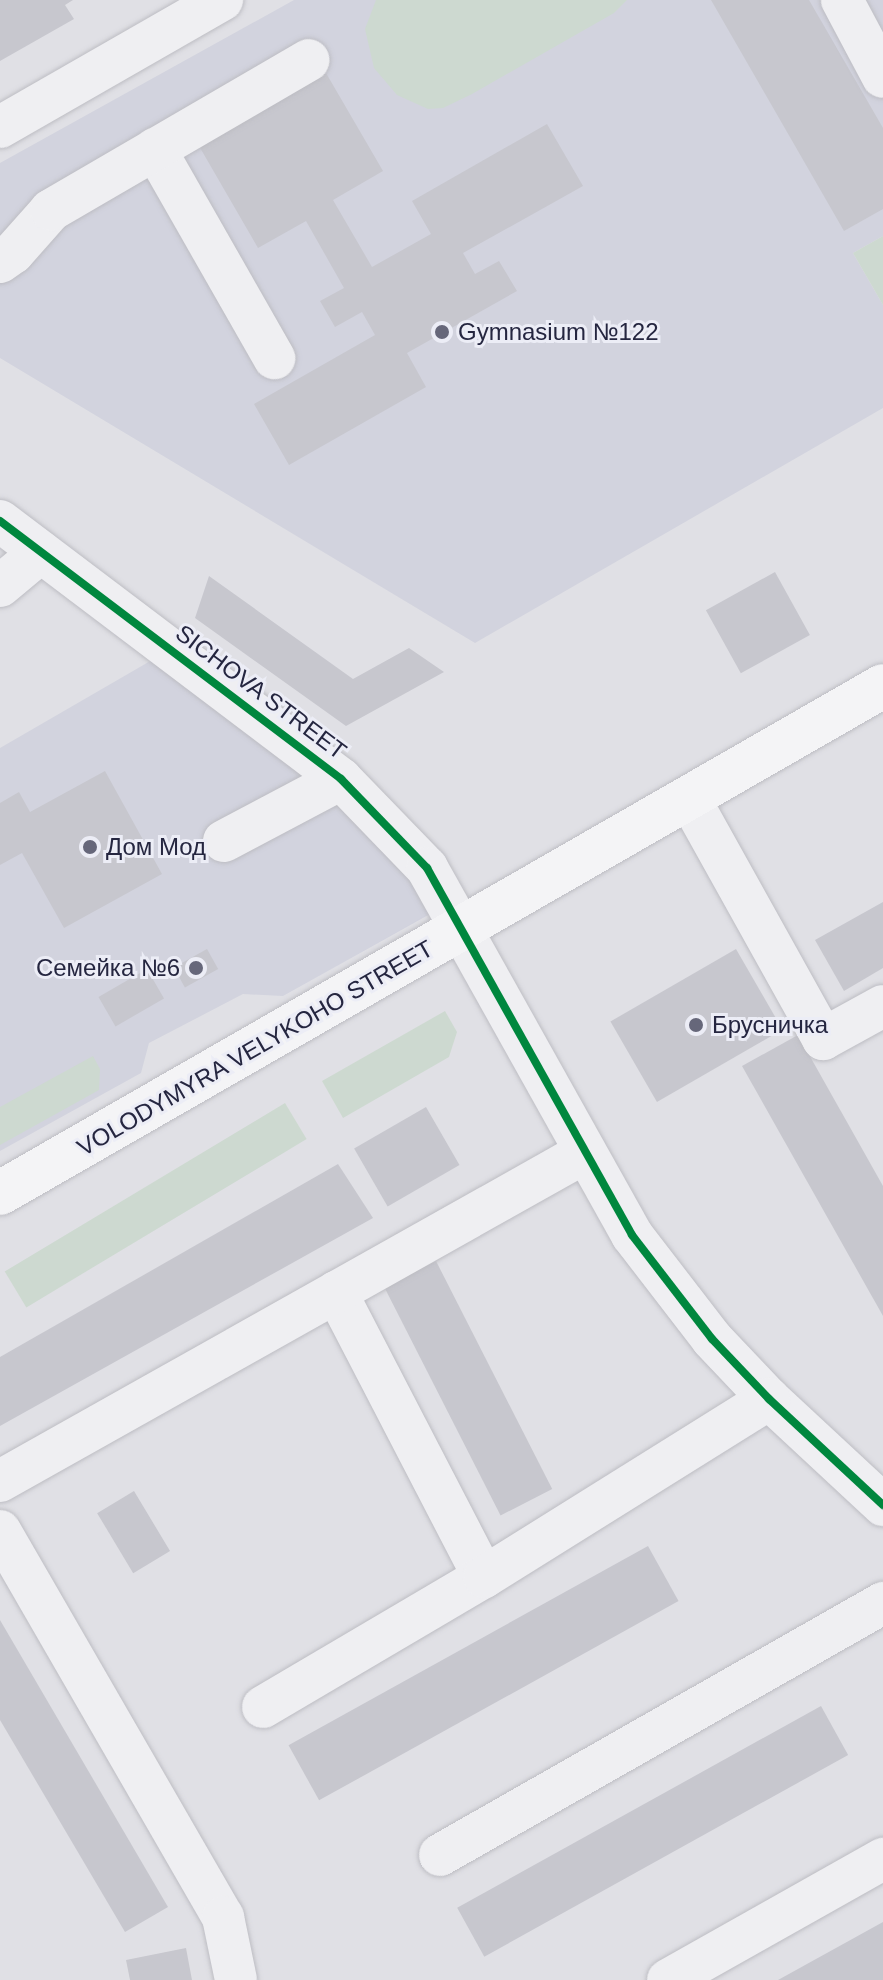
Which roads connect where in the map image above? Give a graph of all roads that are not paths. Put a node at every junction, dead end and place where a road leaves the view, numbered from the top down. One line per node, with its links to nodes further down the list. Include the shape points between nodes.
1 (222, 0): 5 (street)
2 (842, 0): 4 (street)
3 (309, 60): 6 (street)
4 (883, 77)
5 (0, 127)
6 (155, 149): 7 (street, via 51,210); 8 (street)
7 (0, 262)
8 (274, 358)
9 (0, 521): 10 (street, SICHOVA STREET)
10 (41, 552): 11 (street); 13 (street, SICHOVA STREET)
11 (0, 586)
12 (883, 686): 14 (main road, VOLODYMYRA VELYKOHO STREET)
13 (341, 779): 15 (street); 16 (street, SICHOVA STREET, via 427,868)
14 (689, 798): 16 (main road, VOLODYMYRA VELYKOHO STREET); 17 (street, via 823,1039)
15 (224, 841)
16 (462, 929): 18 (street, SICHOVA STREET); 19 (main road, VOLODYMYRA VELYKOHO STREET)
17 (883, 1006)
18 (584, 1153): 20 (street); 21 (street, SICHOVA STREET, via 632,1235 712,1339)
19 (0, 1193)
20 (336, 1292): 22 (street); 25 (street)
21 (769, 1399): 23 (street, SICHOVA STREET); 25 (street)
22 (0, 1481)
23 (883, 1505)
24 (0, 1531): 30 (street, via 223,1917)
25 (484, 1577): 27 (street)
26 (883, 1603): 28 (street)
27 (263, 1707)
28 (440, 1855)
29 (883, 1859): 31 (street)
30 (236, 1980)
31 (668, 1980)

